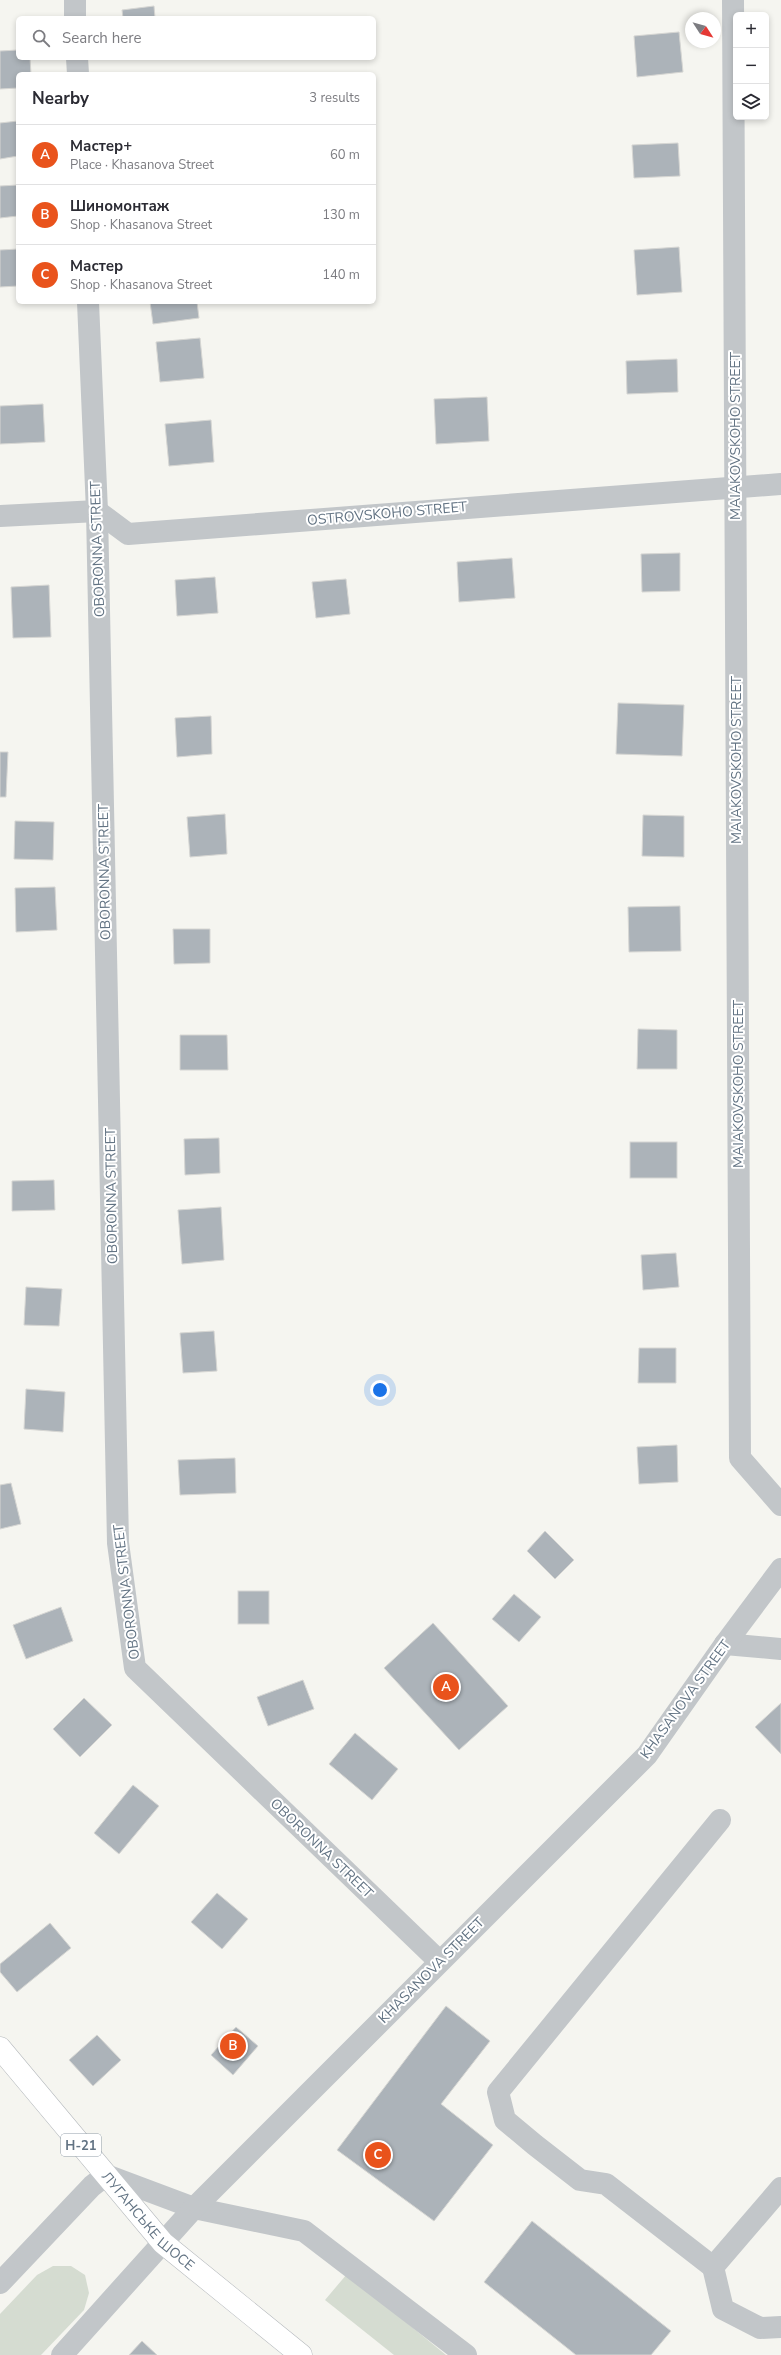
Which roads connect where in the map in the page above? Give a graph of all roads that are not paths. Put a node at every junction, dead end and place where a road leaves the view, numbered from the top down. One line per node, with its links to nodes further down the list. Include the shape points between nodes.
1 (74, 0): 3 (street)
2 (734, 0): 8 (street, MAIAKOVSKOHO STREET)
3 (75, 16)
4 (77, 60): 5 (street)
5 (78, 72)
6 (88, 304): 9 (street, OBORONNA STREET)
7 (781, 484): 8 (street, OSTROVSKOHO STREET)
8 (735, 486): 9 (street, OSTROVSKOHO STREET, via 128,534); 11 (street, MAIAKOVSKOHO STREET, via 740,1458)
9 (97, 511): 10 (street); 16 (street, OBORONNA STREET, via 118,1543 135,1668)
10 (0, 516)
11 (781, 1505)
12 (781, 1569): 13 (street, KHASANOVA STREET)
13 (724, 1644): 14 (street); 16 (street, KHASANOVA STREET, via 648,1755)
14 (781, 1649)
15 (720, 1820): 22 (street, via 498,2092 506,2120 535,2145 580,2180 606,2184)
16 (439, 1961): 20 (street, KHASANOVA STREET)
17 (0, 2048): 18 (main road, ЛУГАНСЬКЕ ШОСЕ / Н-21)
18 (106, 2174): 20 (street); 21 (main road, ЛУГАНСЬКЕ ШОСЕ / Н-21); 23 (street)
19 (781, 2188): 22 (street)
20 (194, 2208): 21 (street, KHASANOVA STREET); 27 (street, via 304,2231)
21 (163, 2243): 25 (street, KHASANOVA STREET); 26 (main road, ЛУГАНСЬКЕ ШОСЕ / Н-21)
22 (714, 2267): 24 (street, via 723,2309 760,2328)
23 (0, 2283)
24 (781, 2327)
25 (62, 2355)
26 (301, 2355)
27 (466, 2355)

